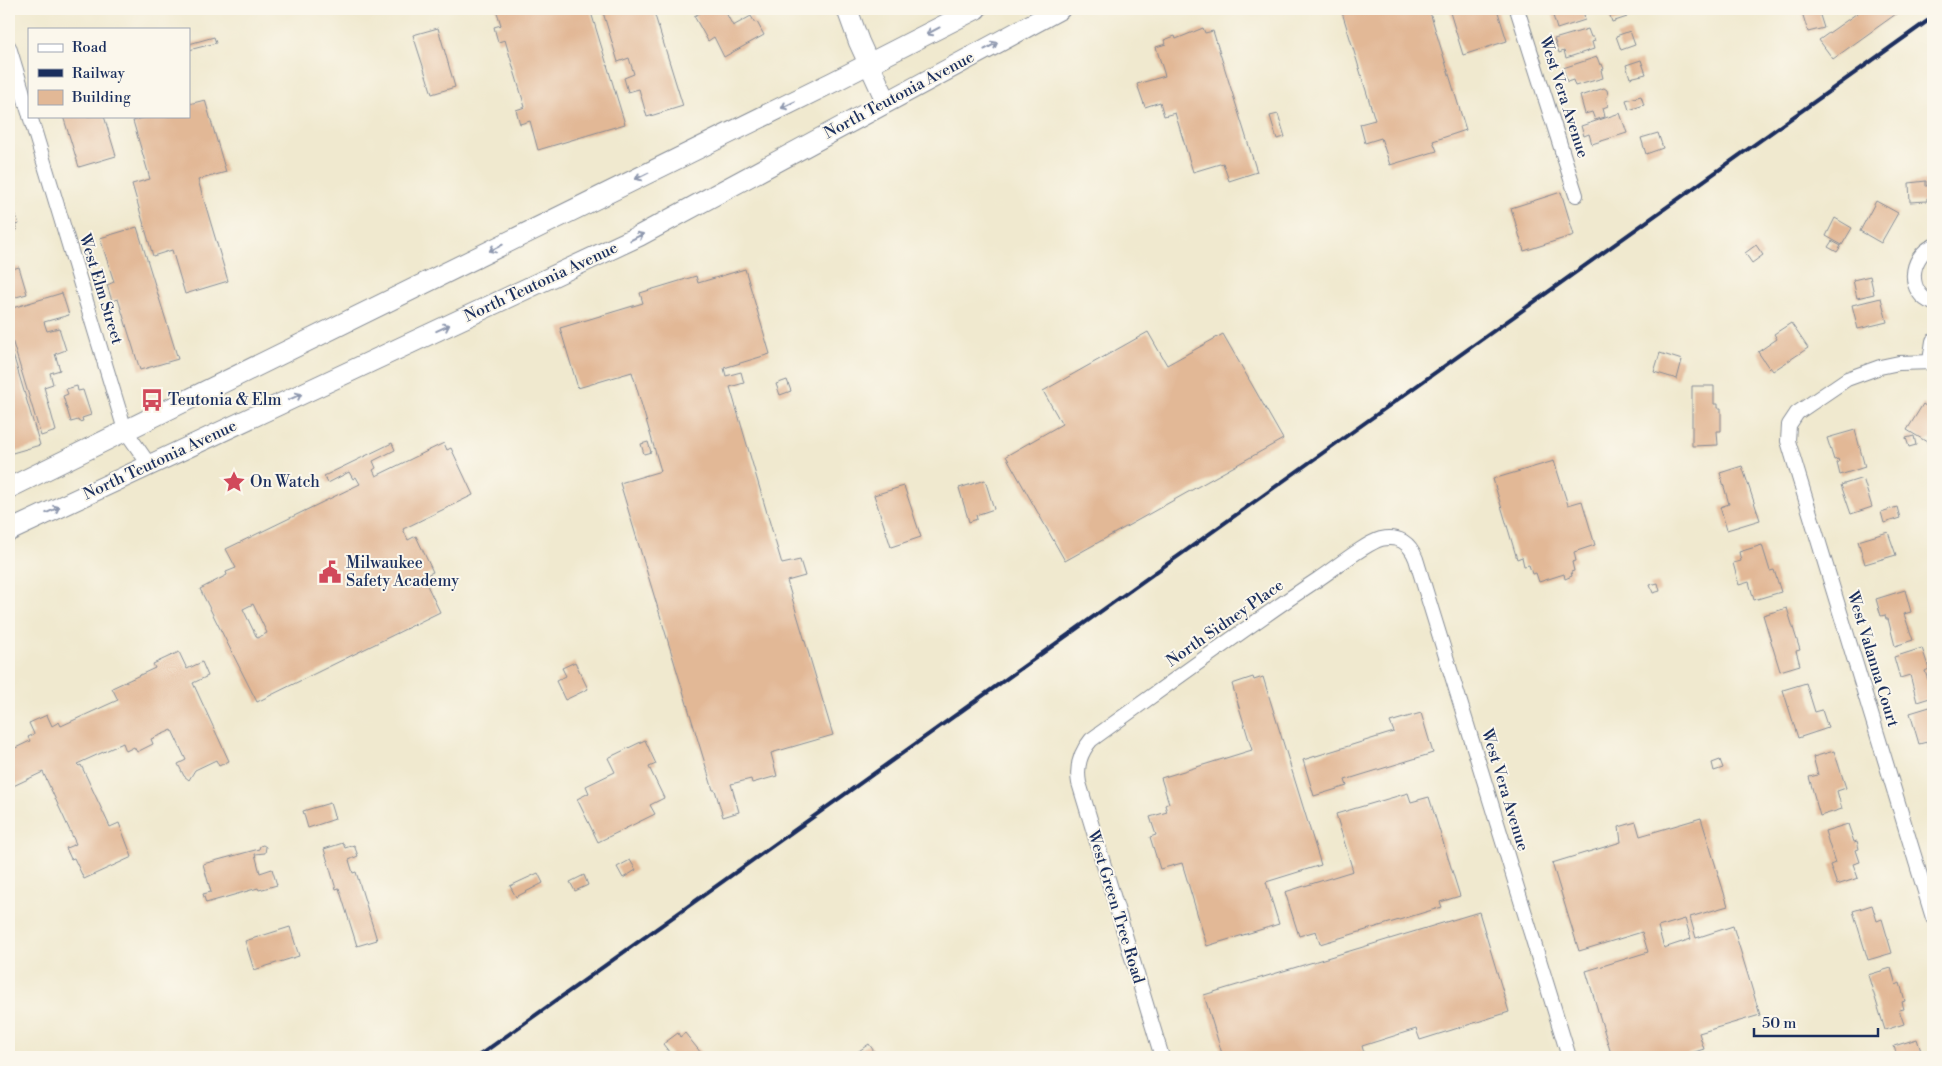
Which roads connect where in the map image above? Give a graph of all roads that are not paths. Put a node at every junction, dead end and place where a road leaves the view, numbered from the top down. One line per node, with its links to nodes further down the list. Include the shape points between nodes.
1 (847, 9): 6 (main road)
2 (976, 9): 6 (main road, one-way to 6)
3 (1060, 9): 7 (main road, North Teutonia Avenue, one-way to 3)
4 (1517, 9): 10 (street, West Vera Avenue)
5 (9, 47): 8 (street, West Elm Street)
6 (868, 64): 7 (main road); 15 (main road, one-way to 15)
7 (886, 101): 16 (main road, North Teutonia Avenue, one-way to 7, via 639,236)
8 (28, 111)
9 (30, 118): 15 (street, West Elm Street)
10 (1576, 195)
11 (1933, 246): 12 (street, via 1919,257 1913,276 1920,295)
12 (1933, 303)
13 (1933, 341): 14 (street)
14 (1932, 362): 21 (street, West Valanna Court, via 1899,363 1847,379 1797,413 1789,425 1788,441)
15 (125, 430): 16 (street, West Elm Street); 17 (main road)
16 (150, 466): 18 (main road, North Teutonia Avenue, one-way to 16)
17 (9, 488)
18 (9, 531)
19 (1400, 539): 20 (street, North Sidney Place, via 1382,539 1367,545 1091,740); 23 (street, West Vera Avenue, via 1409,546 1416,559)
20 (1081, 755): 22 (street, West Green Tree Road, via 1080,783)
21 (1933, 918)
22 (1162, 1057)
23 (1569, 1057)

